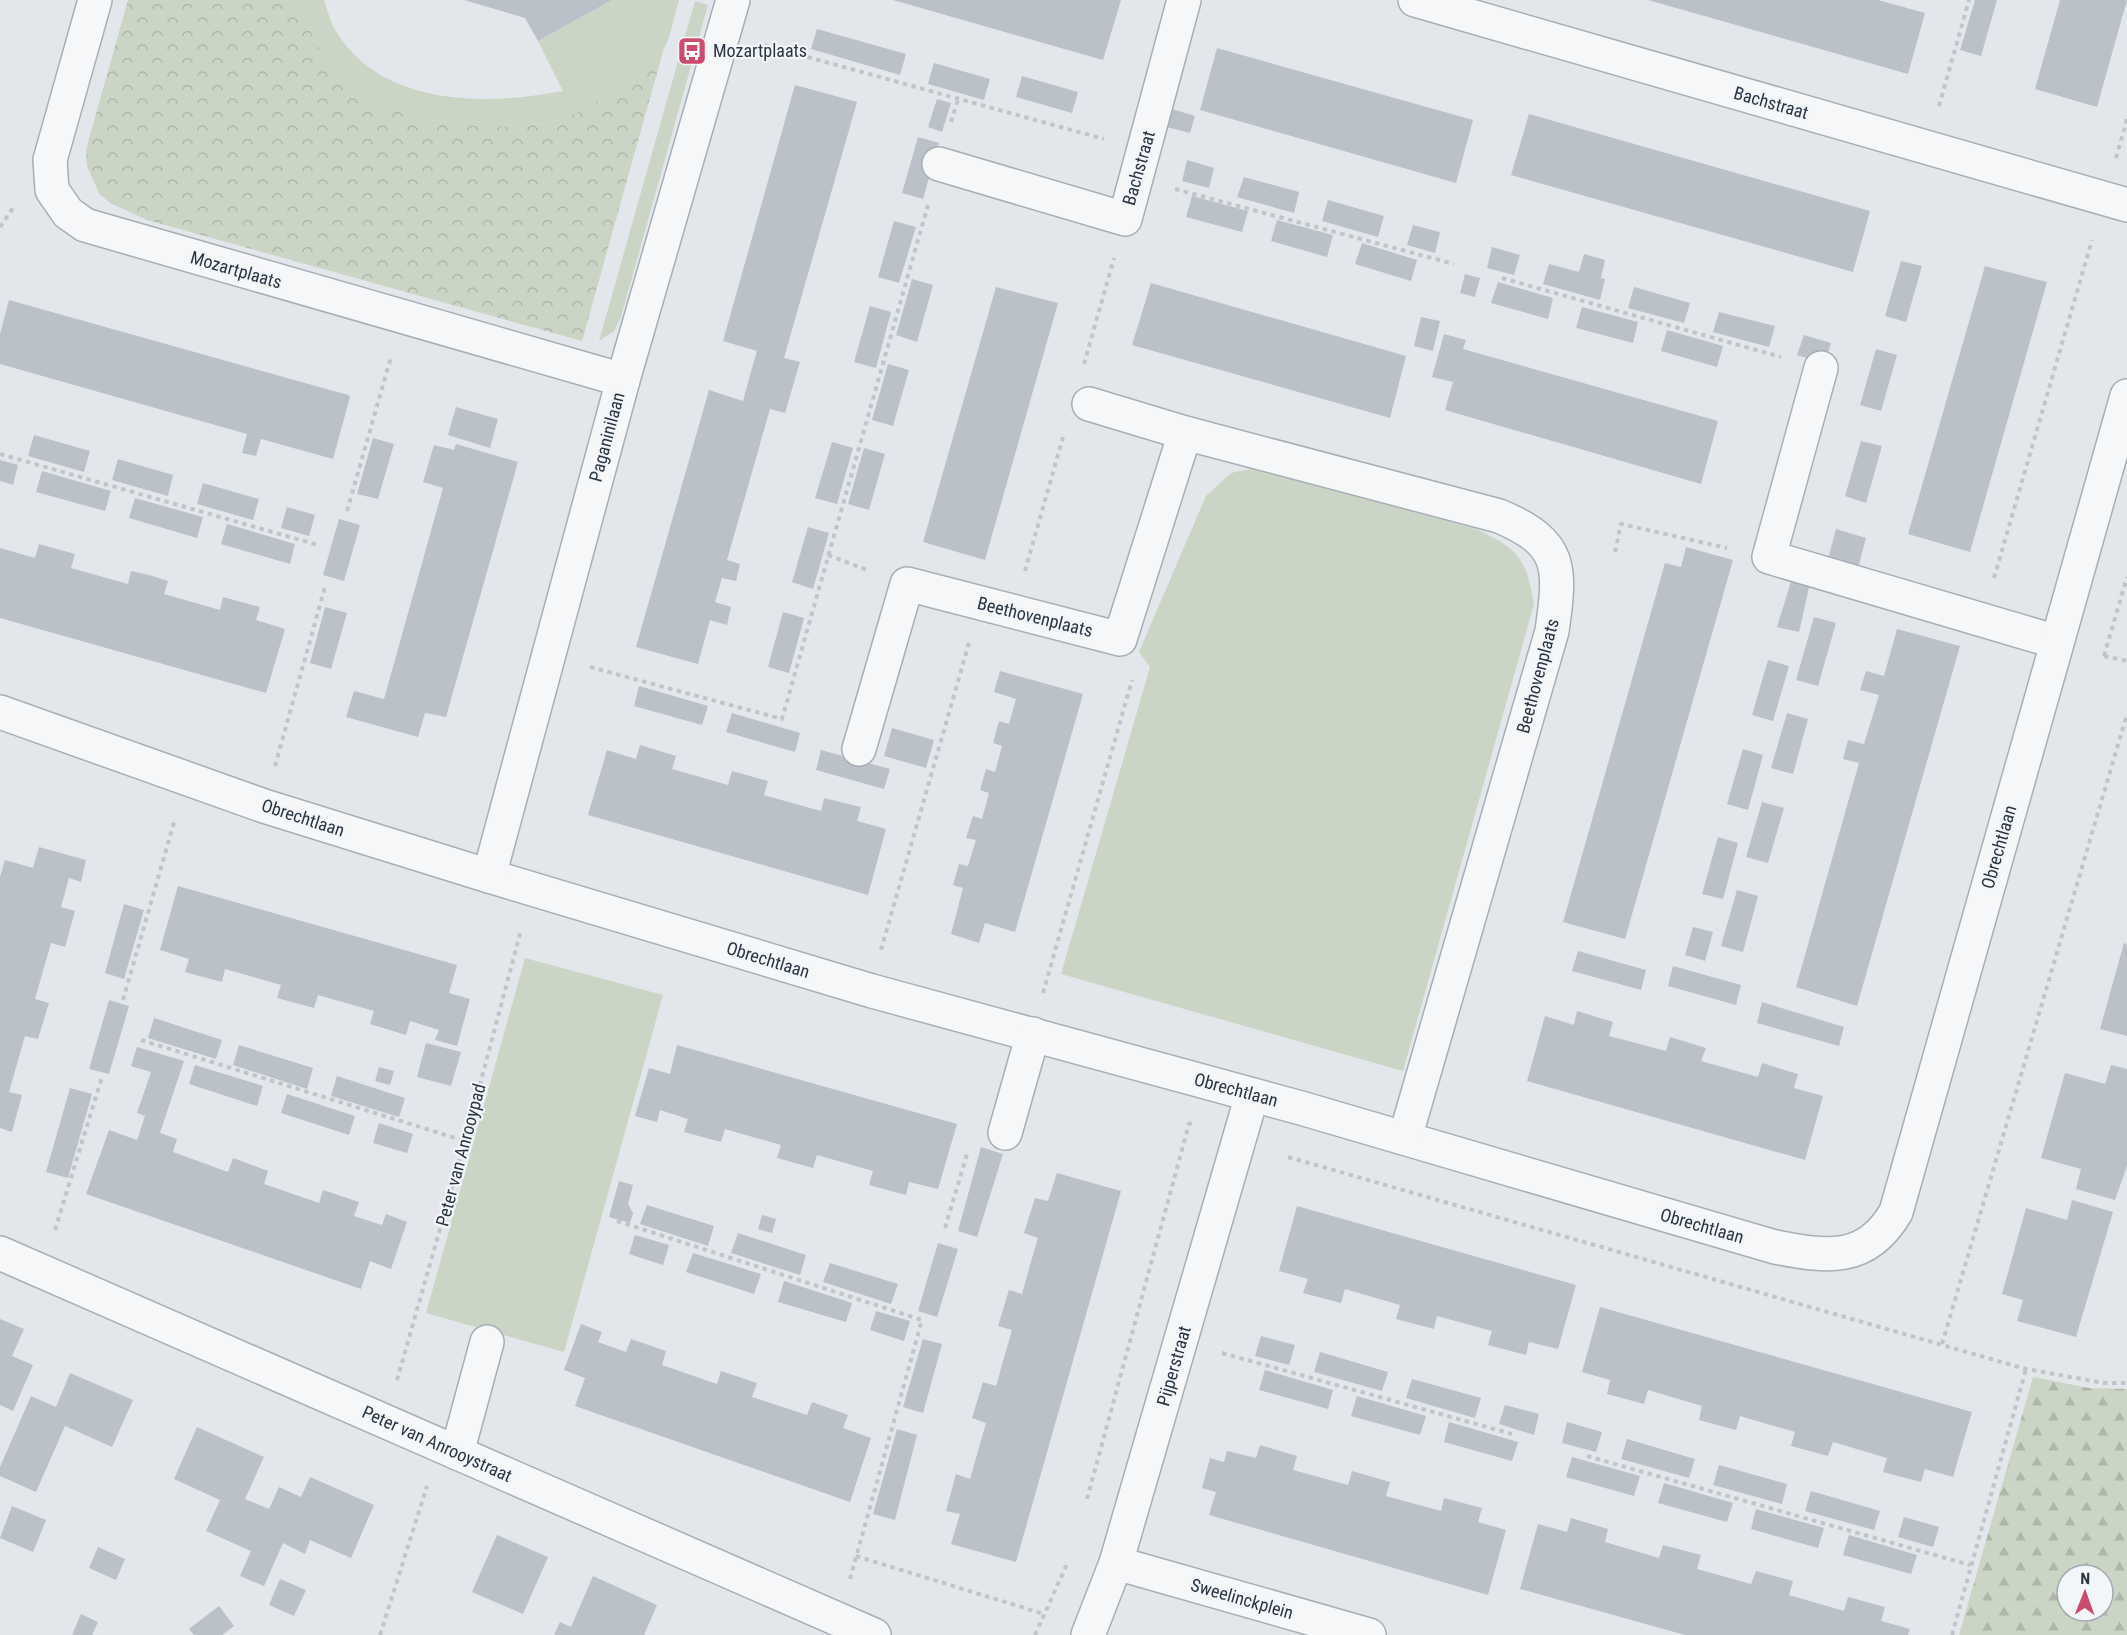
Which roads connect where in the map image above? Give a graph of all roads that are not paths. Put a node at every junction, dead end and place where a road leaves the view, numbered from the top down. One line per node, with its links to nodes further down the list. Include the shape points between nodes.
1 (95, 0): 8 (street, Mozartplaats, via 50,160 52,190 68,213 85,225 114,235)
2 (733, 0): 8 (street, Paganinilaan)
3 (1184, 0): 5 (street, Bachstraat, via 1125,219)
4 (1415, 0): 6 (street, Bachstraat)
5 (939, 164)
6 (2116, 201)
7 (1821, 368): 12 (street, via 1769,557)
8 (623, 380): 15 (street, Paganinilaan)
9 (2127, 396): 12 (street, Obrechtlaan)
10 (1089, 404): 11 (street, Beethovenplaats)
11 (1185, 433): 14 (street, Beethovenplaats, via 1120,639 907,584); 19 (street, Beethovenplaats, via 1499,516 1536,535 1547,545 1556,566 1552,631)
12 (2057, 642): 19 (street, Obrechtlaan, via 1896,1212 1881,1234 1868,1244 1825,1256 1776,1247)
13 (0, 712): 15 (street, Obrechtlaan, via 264,806)
14 (859, 749)
15 (489, 876): 16 (street, Obrechtlaan, via 872,991)
16 (1033, 1034): 17 (street, Obrechtlaan); 18 (street)
17 (1252, 1095): 19 (street, Obrechtlaan); 23 (street, Pijperstraat)
18 (1005, 1133)
19 (1406, 1138)
20 (0, 1253): 22 (street, Peter van Anrooystraat)
21 (487, 1342): 22 (street)
22 (448, 1449): 24 (street, Peter van Anrooystraat)
23 (1116, 1563): 25 (street, Pijperstraat); 26 (street, Sweelinckplein)
24 (874, 1635)
25 (1088, 1635)
26 (1369, 1635)

